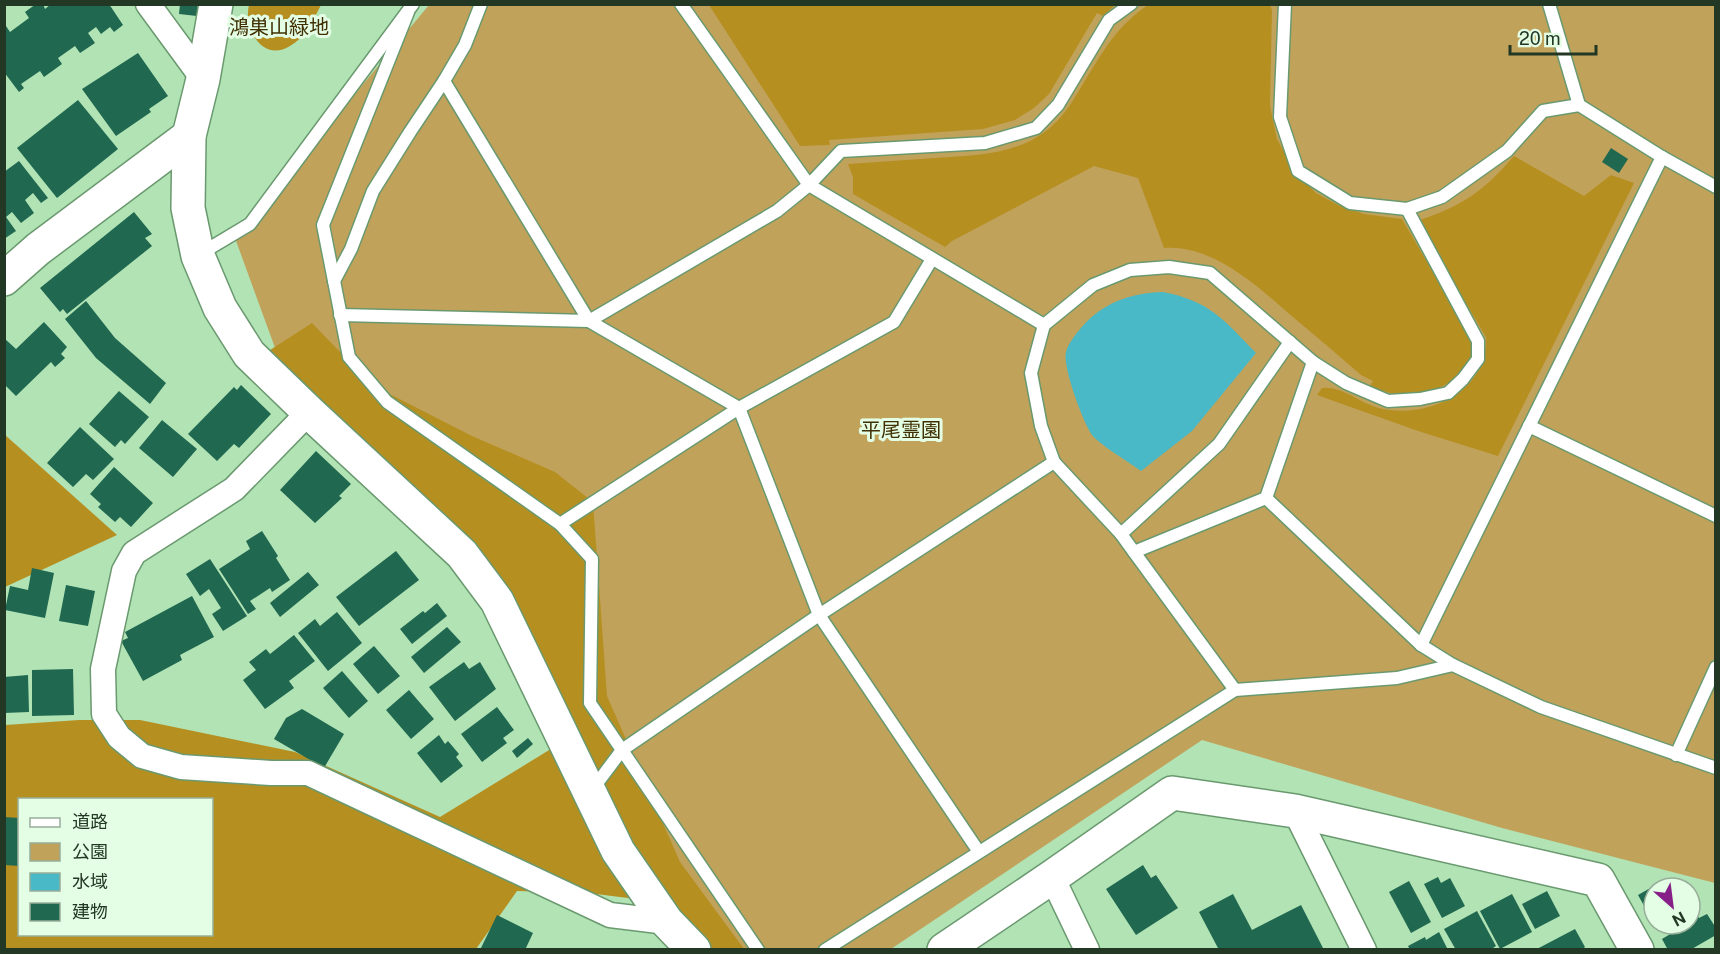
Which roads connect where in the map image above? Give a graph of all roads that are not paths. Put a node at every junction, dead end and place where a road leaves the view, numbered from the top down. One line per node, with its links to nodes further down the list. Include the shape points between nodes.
1 (148, 4): 9 (street)
2 (216, 4): 9 (street)
3 (481, 4): 10 (lane, via 465,45)
4 (681, 4): 14 (lane)
5 (1131, 4): 14 (lane, via 1109,20 1058,105 1036,128 985,143 841,151)
6 (1285, 4): 16 (lane, via 1280,117 1298,171 1350,203)
7 (1549, 4): 11 (lane)
8 (410, 8): 17 (lane, via 250,224); 20 (lane, via 323,225)
9 (203, 79): 12 (street)
10 (444, 81): 20 (lane, via 374,191); 22 (lane)
11 (1579, 105): 13 (lane); 16 (lane, via 1544,111 1507,151 1442,197)
12 (189, 136): 17 (street, via 188,208); 19 (street)
13 (1662, 157): 15 (lane); 28 (lane)
14 (809, 185): 18 (lane); 22 (lane, via 777,212)
15 (1716, 187)
16 (1407, 208): 25 (lane, via 1478,341 1478,359 1448,393 1388,401 1346,383)
17 (198, 256): 27 (street, via 220,308 249,354)
18 (932, 259): 23 (lane); 26 (lane, via 894,322)
19 (4, 279)
20 (334, 280): 21 (lane)
21 (340, 315): 22 (lane); 32 (lane, via 349,357 387,402)
22 (589, 321): 26 (lane)
23 (1044, 325): 24 (lane, via 1093,285 1130,270 1169,267 1210,273); 29 (lane, via 1031,373 1041,426)
24 (1290, 342): 25 (lane); 33 (lane, via 1219,444)
25 (1312, 362): 30 (lane)
26 (739, 408): 32 (lane); 35 (lane)
27 (309, 412): 43 (street, via 462,554 490,592); 47 (street, via 234,489 134,553 124,571 103,669 104,714 119,737 142,756 181,767 308,773 610,915)
28 (1529, 426): 31 (lane); 36 (lane)
29 (1054, 462): 33 (lane); 35 (lane)
30 (1266, 498): 34 (lane); 36 (lane)
31 (1716, 516)
32 (560, 524): 40 (lane, via 592,559 591,703)
33 (1120, 534): 34 (lane)
34 (1134, 552): 39 (lane)
35 (819, 615): 40 (lane); 45 (lane)
36 (1421, 645): 37 (lane)
37 (1453, 665): 39 (lane, via 1397,678); 41 (lane, via 1541,707)
38 (1716, 667): 41 (lane)
39 (1235, 690): 45 (lane)
40 (622, 750): 43 (lane); 49 (lane)
41 (1676, 755): 42 (lane)
42 (1716, 768)
43 (589, 793): 47 (street, via 618,850)
44 (1295, 811): 46 (street, via 1172,793); 53 (street); 54 (street, via 1598,880)
45 (979, 852): 50 (lane)
46 (1052, 878): 51 (street); 52 (street)
47 (667, 922): 48 (street)
48 (694, 950)
49 (758, 950)
50 (825, 950)
51 (944, 950)
52 (1087, 950)
53 (1364, 950)
54 (1637, 950)

